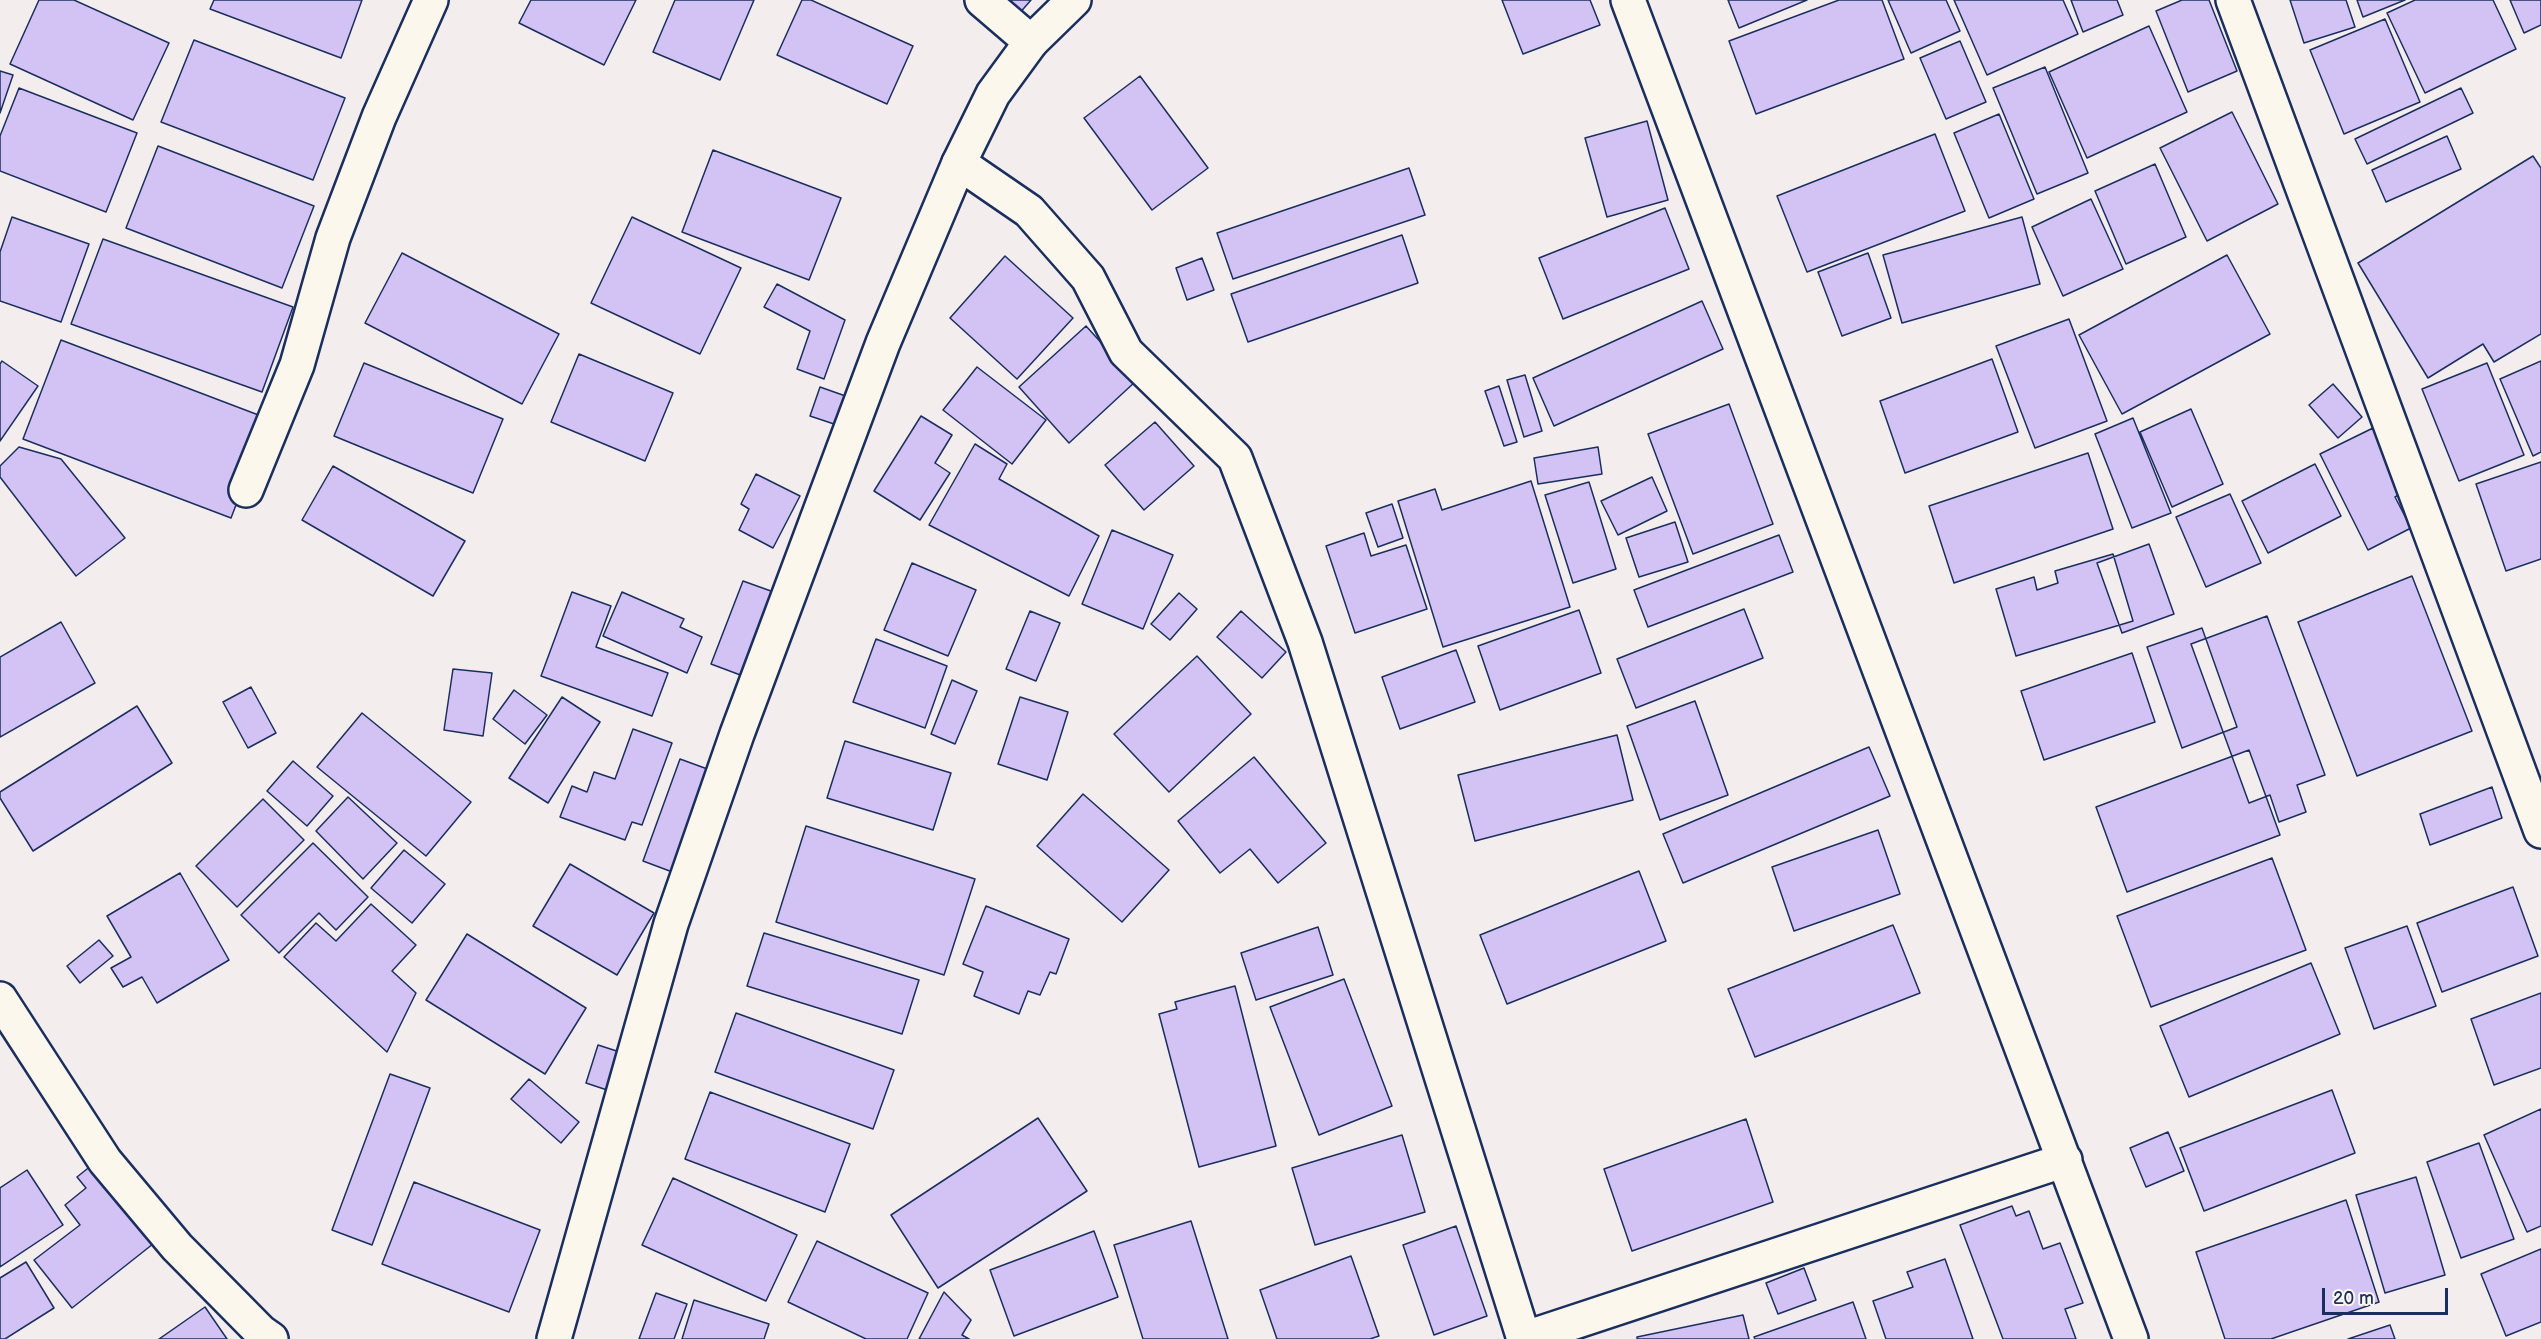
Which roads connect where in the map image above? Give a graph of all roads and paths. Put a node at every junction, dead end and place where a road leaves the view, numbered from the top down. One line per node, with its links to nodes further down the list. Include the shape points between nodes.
1 (431, 0): 8 (street, via 379,117 333,238 297,364)
2 (982, 0): 6 (street)
3 (1074, 0): 6 (street)
4 (1628, 0): 11 (street)
5 (2233, 0): 9 (street)
6 (1031, 42): 7 (street, via 993,94)
7 (959, 162): 13 (street, via 878,354 671,924); 14 (street, via 1029,211 1088,278 1126,352 1235,458 1305,642)
8 (246, 490)
9 (2541, 831)
10 (0, 999): 12 (street, via 105,1161 177,1248)
11 (2065, 1160): 14 (street); 15 (street)
12 (271, 1339)
13 (554, 1339)
14 (1524, 1339)
15 (2131, 1339)

